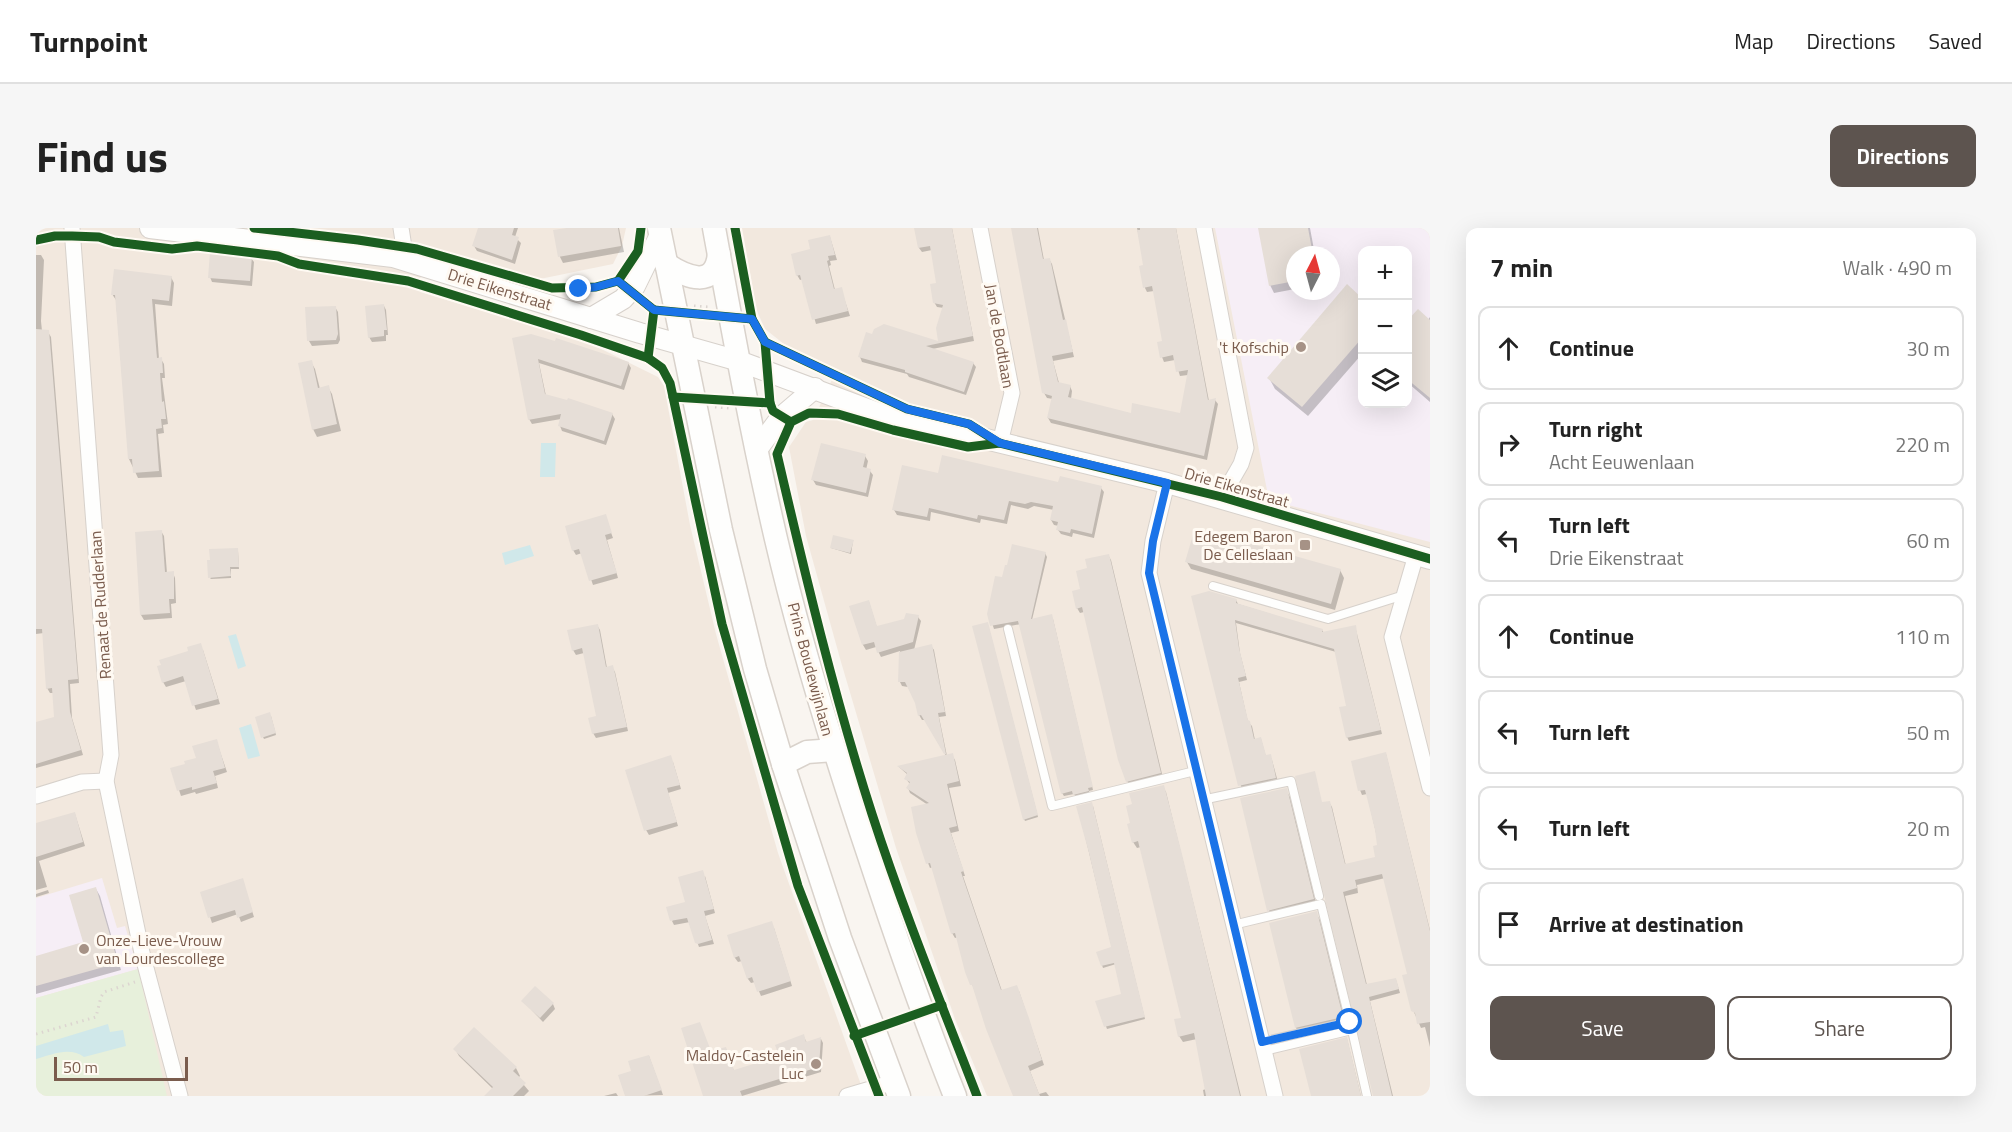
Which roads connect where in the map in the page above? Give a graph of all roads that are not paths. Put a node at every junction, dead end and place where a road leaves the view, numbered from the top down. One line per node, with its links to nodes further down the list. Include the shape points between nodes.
1 (72, 228): 26 (street, Renaat de Rudderlaan, via 111,755)
2 (150, 228): 9 (street, Drie Eikenstraat, via 371,252)
3 (401, 228): 9 (street)
4 (714, 228): 8 (main road, Prins Boudewijnlaan)
5 (980, 228): 15 (street, Jan de Bodtlaan, via 1012,393)
6 (1204, 228): 18 (street, via 1246,448)
7 (659, 232): 10 (main road); 11 (street, via 635,286 623,299)
8 (719, 254): 10 (main road, via 718,264 702,278 691,278); 13 (main road, Prins Boudewijnlaan)
9 (406, 260): 11 (street, Drie Eikenstraat)
10 (666, 264): 12 (main road)
11 (591, 318): 12 (street, Drie Eikenstraat)
12 (684, 345): 13 (street, Drie Eikenstraat); 24 (main road, via 721,530)
13 (739, 361): 14 (street, Drie Eikenstraat); 16 (main road, Prins Boudewijnlaan)
14 (815, 388): 15 (street, Drie Eikenstraat, via 878,413); 16 (street, via 781,417)
15 (1000, 443): 17 (street, Drie Eikenstraat)
16 (756, 451): 23 (main road, Prins Boudewijnlaan, via 784,572)
17 (1167, 483): 18 (street, Drie Eikenstraat); 25 (street, via 1149,573)
18 (1222, 497): 19 (street, Drie Eikenstraat)
19 (1423, 557): 21 (street)
20 (1213, 586): 21 (lane, via 1328,619)
21 (1405, 595): 27 (street, via 1392,637)
22 (1008, 629): 25 (lane, via 1052,806)
23 (834, 750): 24 (main road, via 807,752); 36 (main road, Prins Boudewijnlaan, via 928,1029)
24 (783, 764): 33 (main road, via 840,938)
25 (1195, 771): 29 (street)
26 (106, 781): 28 (street, via 82,782); 34 (street, Renaat de Rudderlaan, via 148,978)
27 (1430, 788)
28 (36, 796)
29 (1202, 800): 30 (lane, via 1291,781); 31 (street)
30 (1319, 896)
31 (1233, 925): 32 (street); 32 (lane, via 1321,904 1350,1022)
32 (1263, 1046): 37 (street); 38 (lane, via 1352,1030)
33 (897, 1089): 35 (street)
34 (180, 1096)
35 (847, 1096)
36 (955, 1096)
37 (1275, 1096)
38 (1367, 1096)

